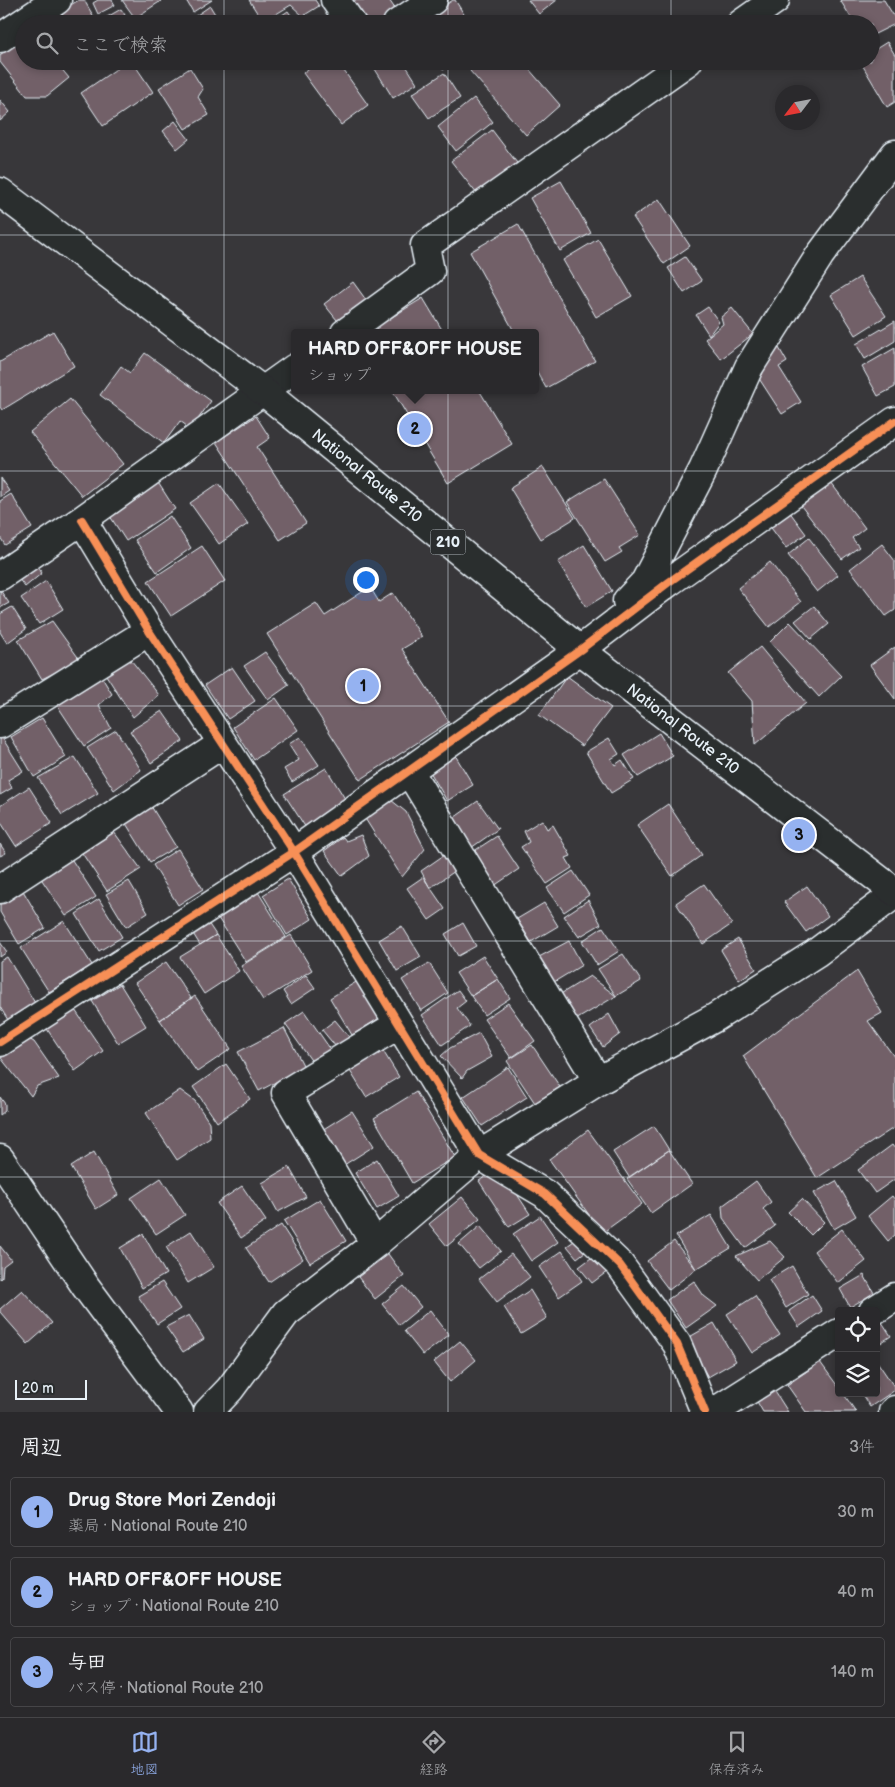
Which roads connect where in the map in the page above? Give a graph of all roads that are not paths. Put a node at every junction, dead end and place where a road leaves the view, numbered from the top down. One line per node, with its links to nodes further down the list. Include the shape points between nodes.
1 (56, 0): 5 (main road)
2 (335, 0): 6 (main road)
3 (433, 0): 7 (main road)
4 (775, 0): 8 (main road)
5 (34, 15)
6 (346, 15)
7 (410, 15)
8 (754, 15)
9 (15, 28): 10 (main road)
10 (0, 38)
11 (675, 70): 14 (main road, via 425,246 430,271)
12 (895, 154): 21 (main road, via 820,255 749,367 646,582)
13 (0, 192): 16 (main road, National Route 210 / 210)
14 (350, 329)
15 (291, 371): 16 (main road)
16 (263, 391): 18 (main road); 21 (main road, National Route 210 / 210)
17 (895, 421): 21 (main road, via 669,582)
18 (82, 520): 19 (main road); 20 (main road)
19 (0, 576)
20 (149, 631): 22 (main road); 23 (main road)
21 (580, 650): 24 (main road); 27 (main road, National Route 210 / 210)
22 (0, 724)
23 (222, 744): 25 (main road); 26 (main road)
24 (409, 771): 25 (main road); 30 (main road)
25 (294, 852): 28 (main road); 29 (main road)
26 (0, 889)
27 (895, 893): 30 (main road, via 816,953 716,1017)
28 (399, 1024): 31 (main road); 33 (main road, via 286,1093)
29 (0, 1042)
30 (598, 1081): 31 (main road)
31 (479, 1156): 33 (main road); 39 (main road, via 545,1194 620,1265 677,1344)
32 (0, 1160): 37 (main road, via 86,1286)
33 (375, 1244): 38 (main road, via 286,1313)
34 (895, 1297): 35 (main road)
35 (879, 1307)
36 (835, 1336): 40 (main road)
37 (179, 1412)
38 (208, 1412)
39 (705, 1412)
40 (714, 1412)

